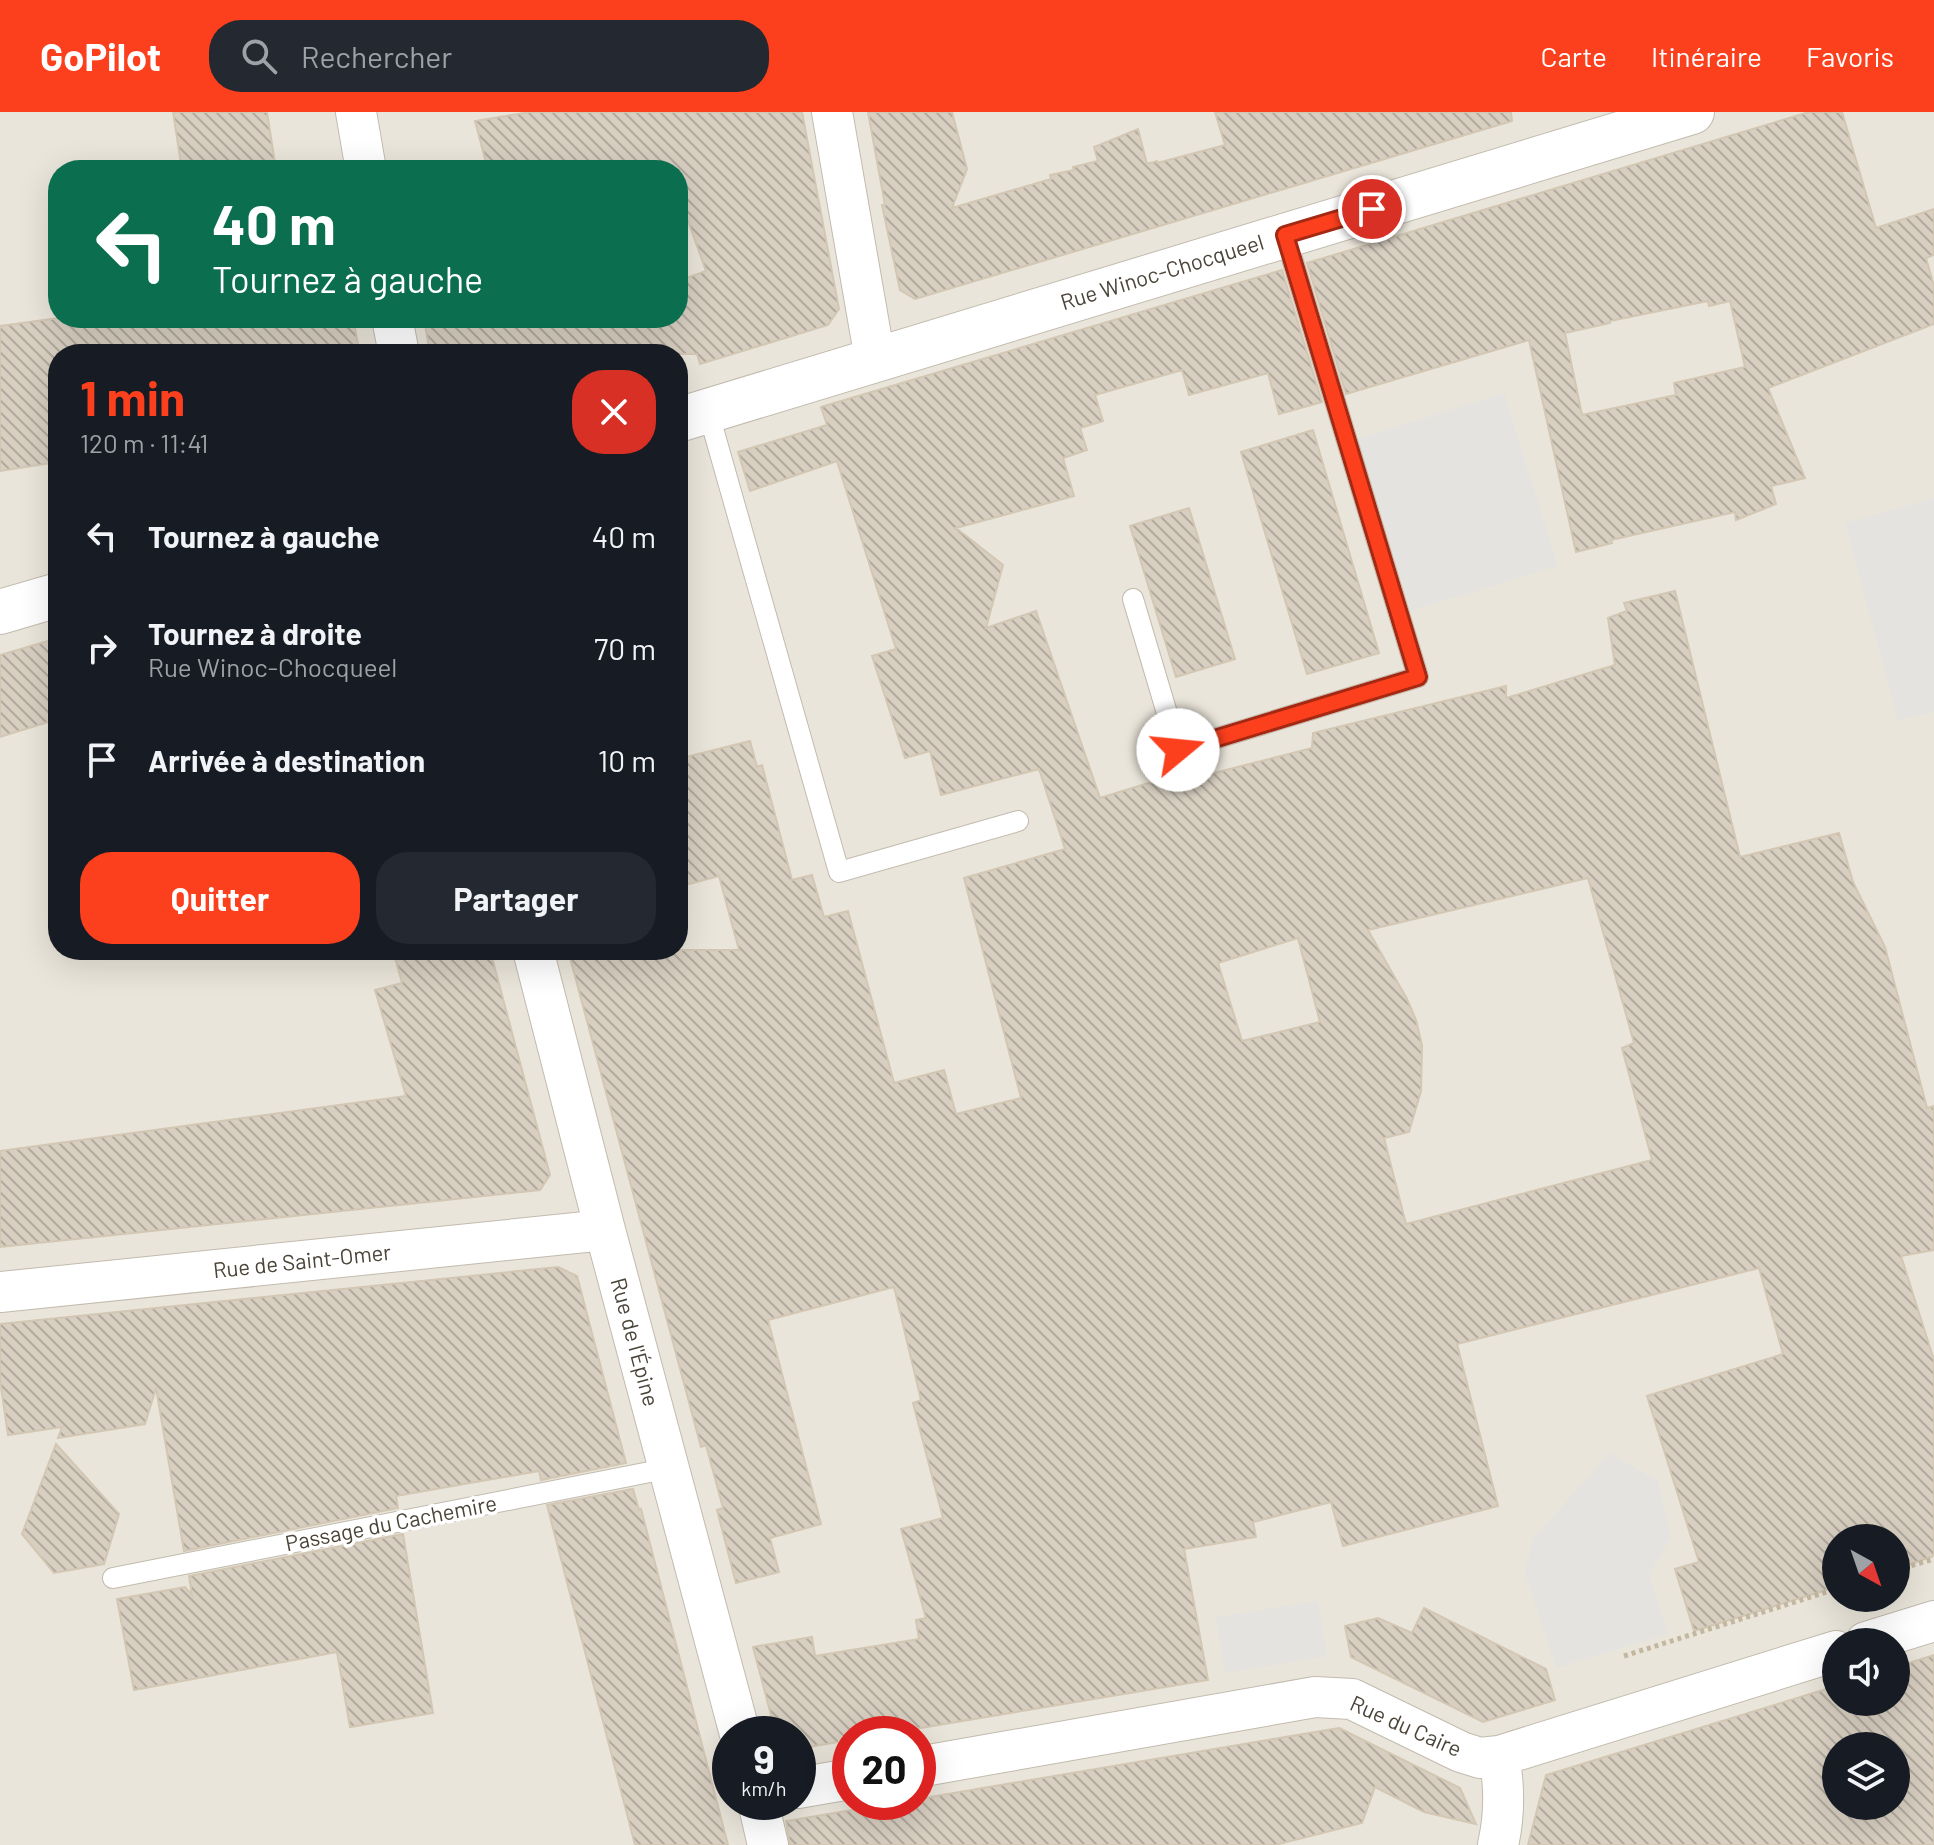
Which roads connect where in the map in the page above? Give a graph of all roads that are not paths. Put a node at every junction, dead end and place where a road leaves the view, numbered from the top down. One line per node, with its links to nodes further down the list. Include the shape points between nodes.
1 (356, 112): 4 (street)
2 (832, 112): 6 (street)
3 (1692, 112): 5 (street, Rue Winoc-Chocqueel)
4 (364, 160)
5 (1285, 235): 6 (street, Rue Winoc-Chocqueel); 9 (lane, via 1418,677 1178,750)
6 (875, 359): 7 (street, Rue Winoc-Chocqueel)
7 (693, 415): 11 (lane, via 839,872)
8 (48, 598): 10 (street)
9 (1133, 599)
10 (0, 612)
11 (1018, 821)
12 (536, 960): 13 (street, Rue de l'Épine)
13 (605, 1230): 14 (street, Rue de Saint-Omer); 15 (street, Rue de l'Épine)
14 (0, 1292)
15 (670, 1468): 16 (lane, Passage du Cachemire); 20 (street, Rue de l'Épine)
16 (113, 1578)
17 (1934, 1621): 18 (street)
18 (1910, 1628)
19 (1822, 1655): 21 (street, Rue du Caire)
20 (735, 1716)
21 (1499, 1756): 22 (street, Rue du Caire, via 1461,1752 1352,1699 1315,1697); 25 (street, via 1504,1802)
22 (936, 1764)
23 (762, 1820): 24 (street)
24 (768, 1845)
25 (1498, 1845)

